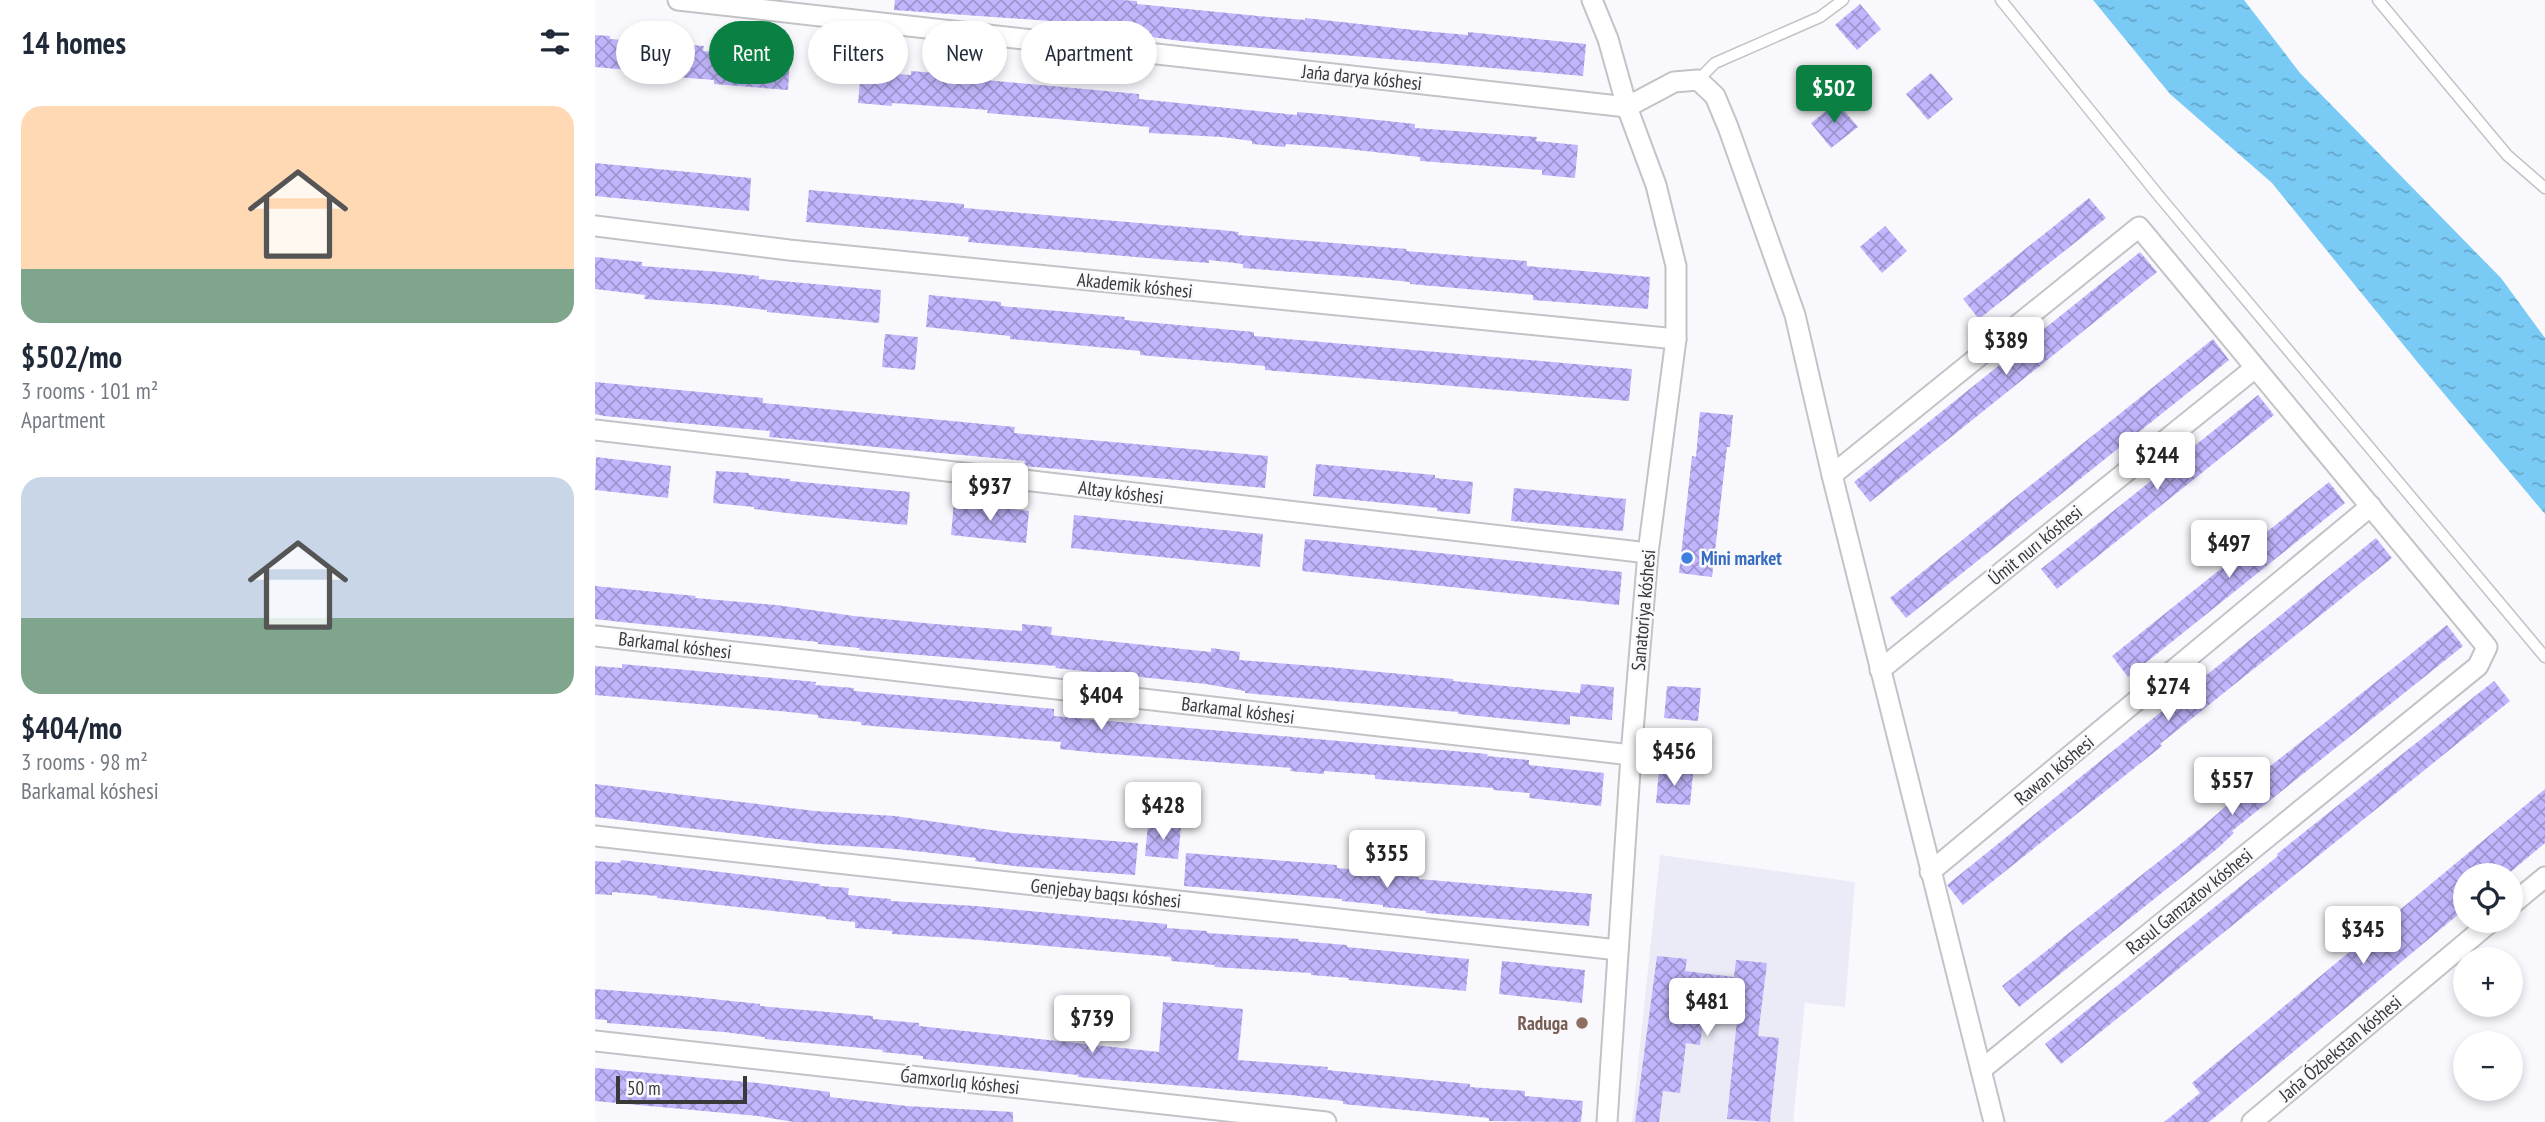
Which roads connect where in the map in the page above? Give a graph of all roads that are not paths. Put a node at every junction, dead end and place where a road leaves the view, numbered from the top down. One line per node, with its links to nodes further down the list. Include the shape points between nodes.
1 (678, 0): 7 (street, Jańa darya kóshesi)
2 (1592, 0): 7 (street, Sanatoriya kóshesi)
3 (1843, 0): 6 (lane, via 1820,17 1715,63)
4 (2001, 0): 17 (lane)
5 (2378, 0): 8 (lane, via 2507,155)
6 (1698, 80): 7 (street, via 1674,82); 13 (street, via 1720,106 1795,315)
7 (1627, 107): 10 (street, Sanatoriya kóshesi, via 1656,185 1676,266)
8 (2545, 188)
9 (595, 226): 10 (street, Akademik kóshesi, via 789,250)
10 (1676, 339): 15 (street, Sanatoriya kóshesi)
11 (2255, 368): 13 (street, via 2139,227); 14 (street); 18 (street, Úmit nurı kóshesi)
12 (595, 430): 15 (street, Altay kóshesi)
13 (1832, 475): 18 (street)
14 (2371, 506): 21 (street, Rawan kóshesi); 27 (street, Rasul Gamzatov kóshesi, via 2487,647 2477,666)
15 (1648, 553): 19 (street, Sanatoriya kóshesi)
16 (595, 636): 19 (street, Barkamal kóshesi)
17 (2545, 657)
18 (1880, 670): 21 (street)
19 (1631, 755): 25 (street, Sanatoriya kóshesi)
20 (595, 836): 25 (street, Genjebay baqsı kóshesi)
21 (1930, 872): 27 (street)
22 (2545, 877): 23 (street)
23 (2523, 895)
24 (2477, 933): 31 (street, Jańa Ózbekstan kóshesi)
25 (1618, 950): 29 (street, Sanatoriya kóshesi)
26 (595, 1041): 28 (street, Ǵamxorlıq kóshesi)
27 (1981, 1070): 30 (street)
28 (1326, 1122)
29 (1607, 1122)
30 (1994, 1122)
31 (2252, 1122)

